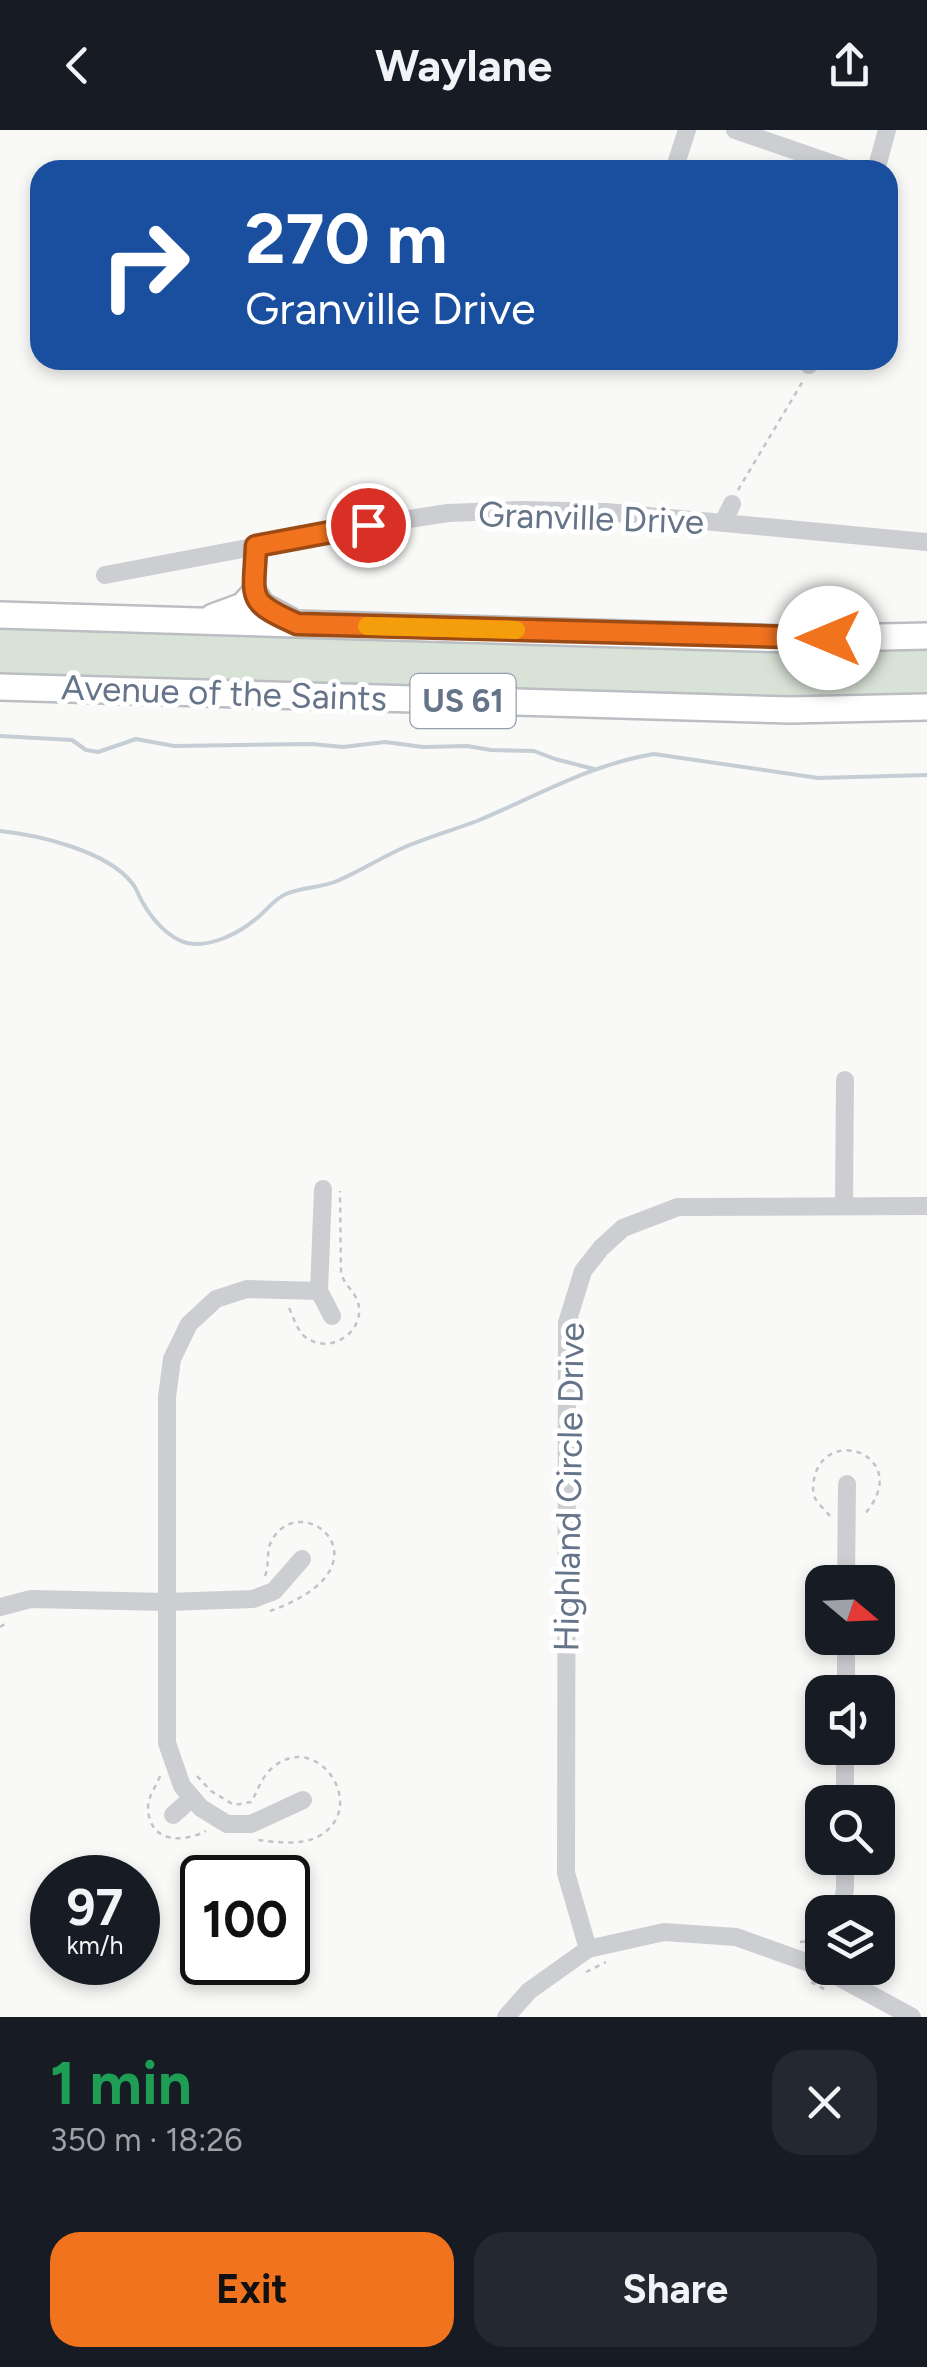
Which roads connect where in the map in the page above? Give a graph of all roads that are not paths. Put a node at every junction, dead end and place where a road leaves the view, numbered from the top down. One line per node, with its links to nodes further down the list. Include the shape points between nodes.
1 (688, 130): 4 (street)
2 (735, 130): 5 (street)
3 (887, 130): 6 (street)
4 (678, 160)
5 (822, 160)
6 (879, 160)
7 (733, 500): 8 (street)
8 (723, 523): 9 (street, Granville Drive); 10 (street, Granville Drive, via 606,512 466,512)
9 (927, 542)
10 (256, 546): 11 (street, Granville Drive); 12 (street)
11 (105, 576)
12 (254, 594): 14 (highway); 15 (highway, via 262,606)
13 (0, 615): 14 (highway, Avenue of the Saints / US 61)
14 (203, 621): 15 (highway, Avenue of the Saints / US 61)
15 (297, 624): 16 (highway, Avenue of the Saints / US 61)
16 (927, 636)
17 (0, 687): 18 (highway, Avenue of the Saints / US 61, via 790,710)
18 (927, 707)
19 (845, 1080): 21 (street)
20 (323, 1189): 23 (street)
21 (844, 1206): 22 (street, Highland Circle Drive); 33 (street, Highland Circle Drive, via 678,1207 624,1228 583,1271 567,1323 566,1872)
22 (927, 1206)
23 (319, 1292): 24 (street); 28 (street, via 247,1289 216,1299 189,1324 172,1359 167,1396)
24 (332, 1316)
25 (847, 1484): 27 (street)
26 (302, 1559): 28 (street, via 274,1591 253,1599)
27 (846, 1565)
28 (167, 1602): 29 (street, via 31,1599); 30 (street, via 167,1743)
29 (0, 1607)
30 (192, 1798): 31 (street, via 227,1824 251,1824); 32 (street)
31 (303, 1800)
32 (174, 1815)
33 (588, 1949): 34 (street, via 664,1932 736,1937); 36 (street, via 529,1991)
34 (805, 1965)
35 (847, 1985): 37 (street)
36 (506, 2017)
37 (912, 2017)

